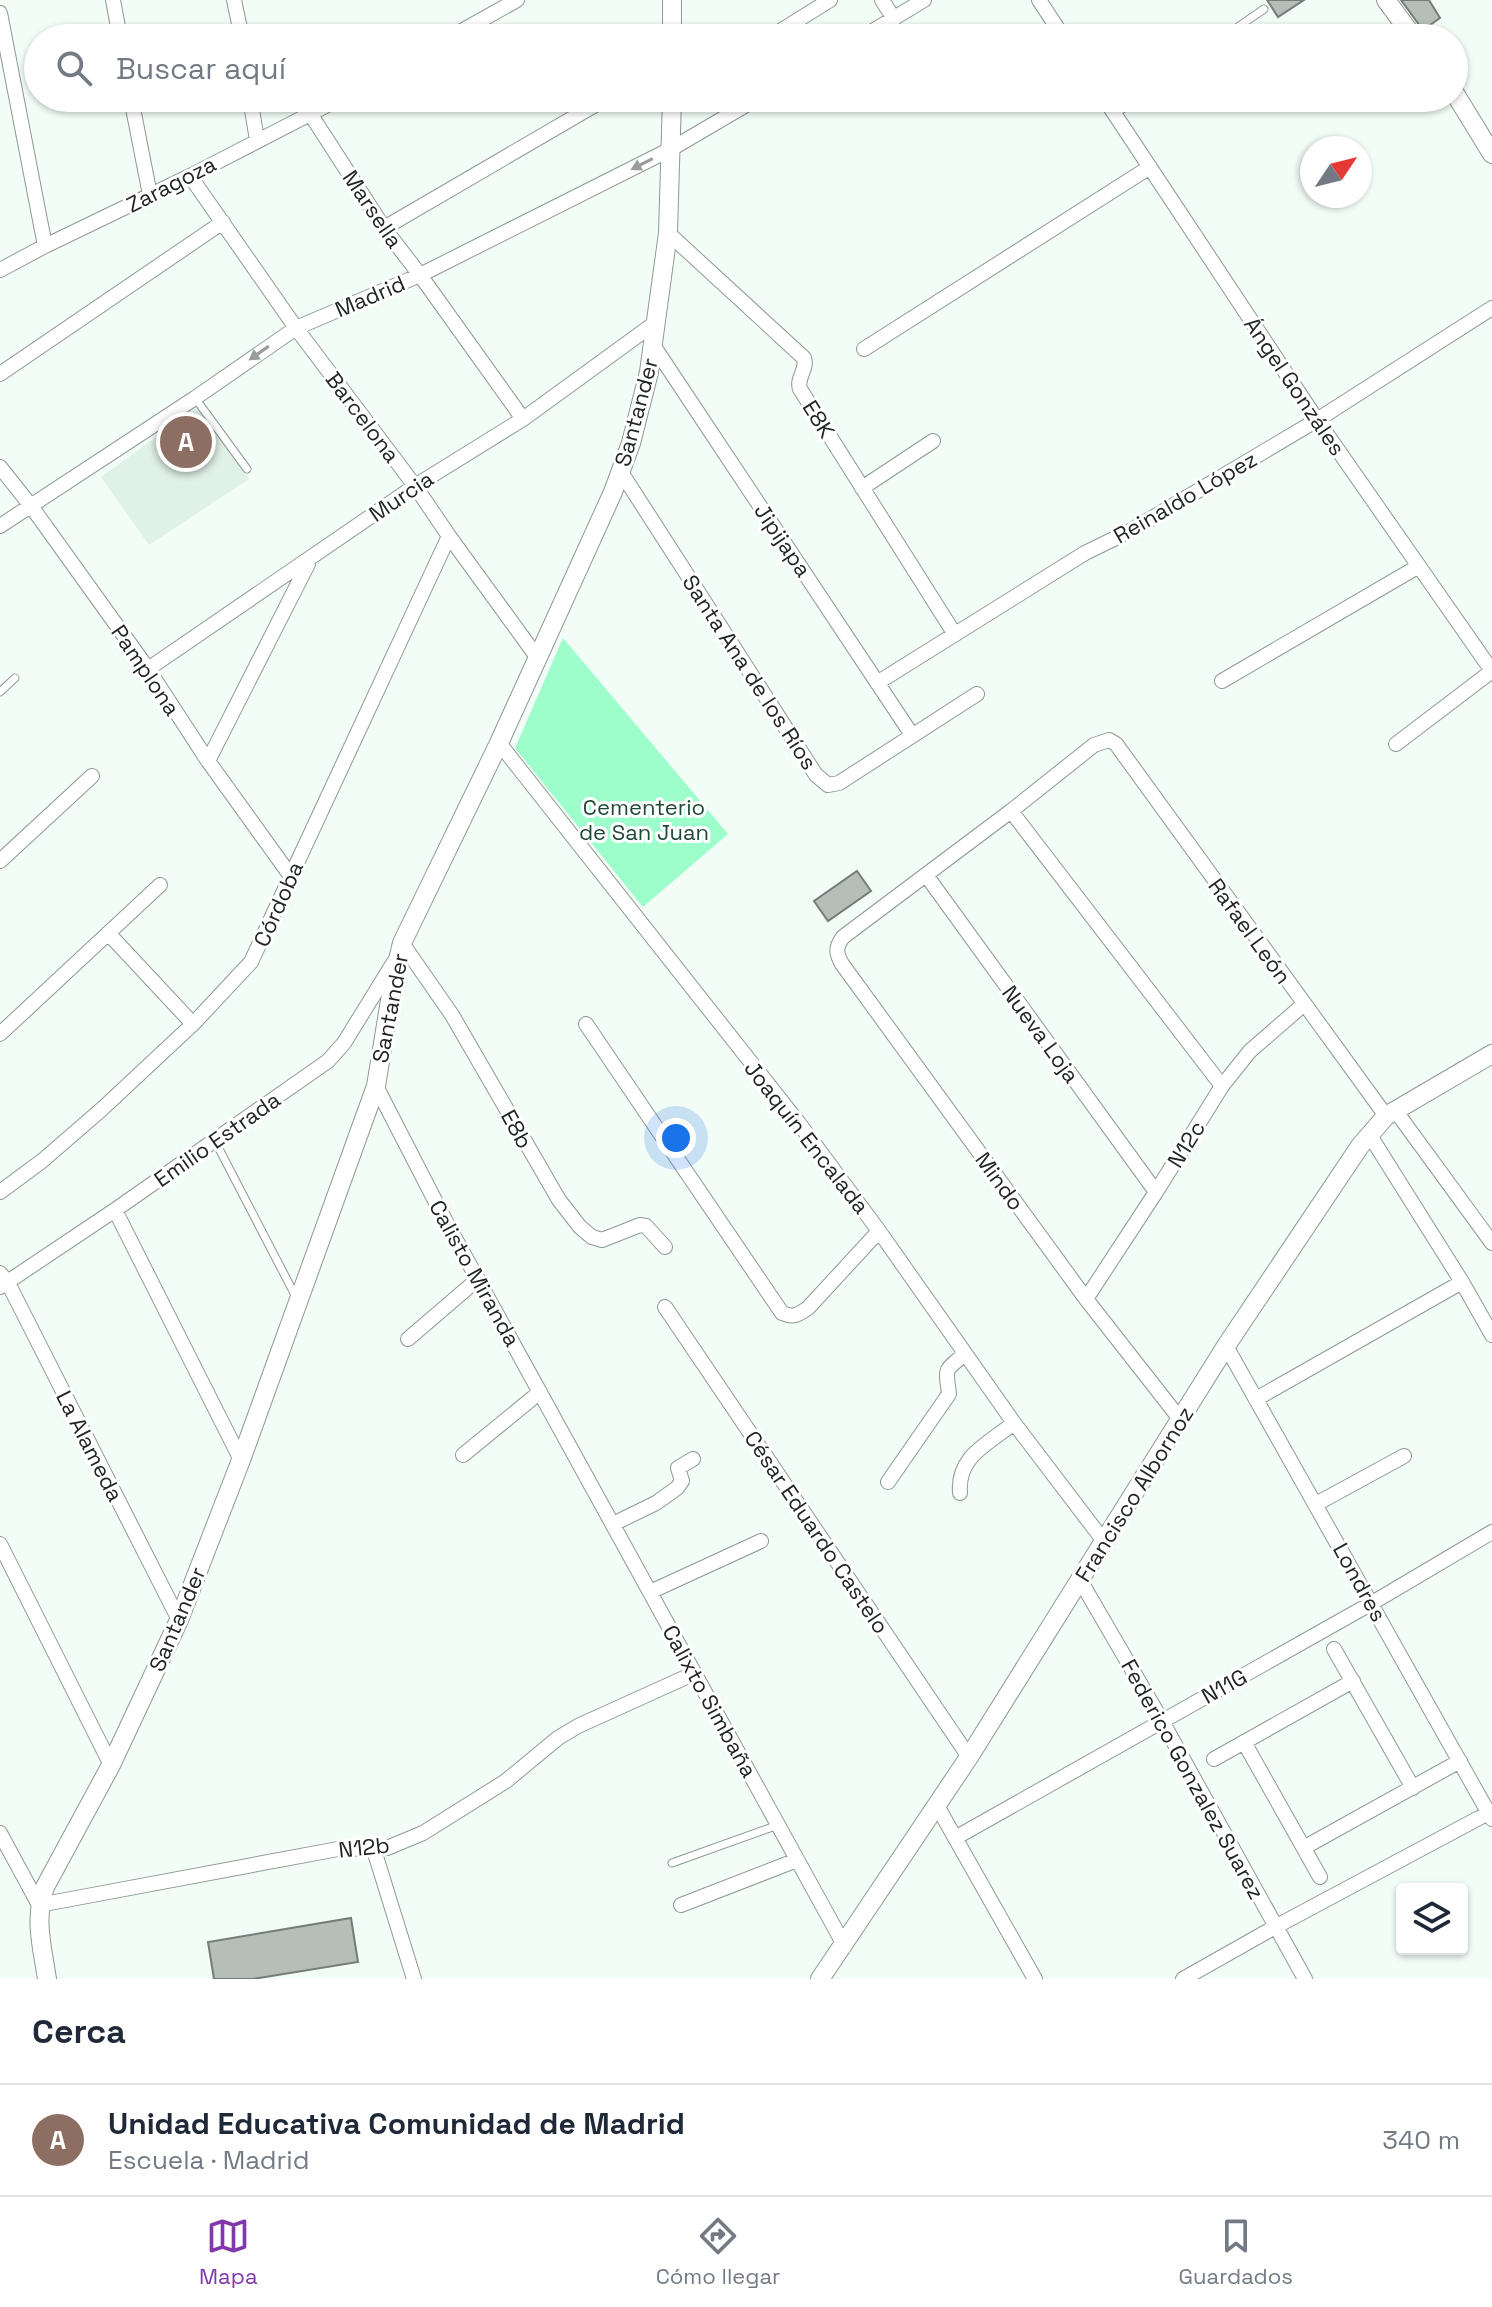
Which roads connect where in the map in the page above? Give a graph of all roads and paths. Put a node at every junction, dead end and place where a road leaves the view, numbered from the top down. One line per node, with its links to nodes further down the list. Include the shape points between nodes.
1 (113, 0): 13 (street)
2 (234, 0): 14 (street)
3 (517, 0): 15 (street)
4 (672, 0): 16 (street)
5 (830, 0): 17 (street)
6 (882, 0): 12 (street)
7 (924, 0): 12 (street)
8 (1039, 0): 19 (street)
9 (1386, 0): 21 (street)
10 (1264, 9): 20 (lane)
11 (0, 13): 41 (street)
12 (894, 19): 18 (street)
13 (117, 24)
14 (239, 24)
15 (474, 24)
16 (672, 24)
17 (791, 24)
18 (885, 24)
19 (1055, 24)
20 (1242, 24)
21 (1404, 24)
22 (134, 112): 37 (street)
23 (252, 112): 32 (street)
24 (316, 112): 31 (street, Zaragoza)
25 (583, 112): 39 (street)
26 (672, 112): 33 (street, Santander)
27 (734, 112): 33 (street, Madrid)
28 (1118, 112): 30 (lane)
29 (1466, 112): 34 (street)
30 (1115, 114): 35 (street, Ángel Gonzáles)
31 (311, 115): 32 (street, Zaragoza); 39 (street, Marsella)
32 (257, 140): 36 (street, Zaragoza)
33 (671, 149): 40 (street, Santander); 43 (street, Madrid, one-way to 43)
34 (1492, 154)
35 (1150, 167): 48 (street); 52 (street, Ángel Gonzáles)
36 (190, 176): 37 (street, Zaragoza); 38 (street, Barcelona)
37 (150, 195): 41 (street, Zaragoza)
38 (223, 222): 46 (street, Barcelona); 49 (street)
39 (384, 228): 43 (street, Marsella)
40 (668, 233): 45 (street, Santander); 58 (street, E8K, via 801,354 806,362 800,389)
41 (45, 246): 42 (street, Zaragoza)
42 (0, 270)
43 (420, 275): 46 (street, Madrid); 51 (street, Marsella)
44 (1492, 308): 52 (street, Reinaldo López)
45 (655, 323): 47 (street, Santander); 51 (street, Murcia)
46 (296, 328): 50 (street, Madrid, one-way to 50); 57 (street, Barcelona)
47 (653, 345): 56 (street, Santander); 70 (street, Jipijapa)
48 (864, 349)
49 (0, 374)
50 (195, 398): 55 (lane); 59 (street, Madrid)
51 (523, 419): 57 (street, Murcia)
52 (1317, 420): 63 (street, Ángel Gonzáles); 64 (street, Reinaldo López)
53 (933, 441): 58 (street)
54 (0, 467): 59 (street, Pamplona)
55 (247, 469)
56 (621, 472): 65 (street, Santander); 73 (street, Santa Ana de los Ríos, via 822,781 839,783)
57 (415, 486): 61 (street, Barcelona); 62 (street, Murcia)
58 (862, 488): 64 (street, E8K)
59 (31, 506): 60 (street, Madrid); 66 (street, Pamplona)
60 (0, 526)
61 (449, 536): 65 (street, Barcelona); 80 (street, Córdoba)
62 (310, 560): 66 (street, Murcia); 76 (street)
63 (1419, 566): 67 (street, Ángel Gonzáles); 69 (street)
64 (954, 633): 70 (street, Reinaldo López)
65 (537, 657): 74 (street, Santander)
66 (148, 669): 76 (street, Pamplona)
67 (1492, 671): 75 (street)
68 (15, 678): 71 (lane)
69 (1222, 681)
70 (877, 683): 73 (street, Jipijapa)
71 (0, 692)
72 (977, 694): 73 (street)
73 (912, 735)
74 (499, 743): 84 (street, Santander); 98 (street, Joaquín Encalada)
75 (1396, 744)
76 (208, 761): 80 (street, Pamplona)
77 (92, 776): 79 (street)
78 (1011, 811): 81 (street); 85 (street, Rafael León, via 1094,745 1109,740 1116,744); 91 (street)
79 (0, 861)
80 (290, 875): 86 (street, Córdoba, via 251,962)
81 (926, 875): 96 (street, Nueva Loja); 104 (street, Mindo, via 843,937 836,949)
82 (160, 885): 83 (street)
83 (108, 933): 86 (street); 88 (street)
84 (400, 949): 90 (street, Santander); 94 (street, Emilio Estrada, via 328,1061); 100 (street, E8b, via 452,1015 570,1217 602,1240 646,1226)
85 (1303, 1005): 91 (street, N12c, via 1250,1051); 92 (street, Rafael León)
86 (193, 1024): 95 (street, Córdoba, via 102,1109)
87 (586, 1024): 98 (street, via 782,1313 790,1317 808,1308)
88 (3, 1025)
89 (1492, 1054): 92 (street, Francisco Albornoz)
90 (376, 1086): 101 (street, Calisto Miranda); 105 (street, Santander)
91 (1222, 1086): 96 (street, N12c)
92 (1390, 1113): 93 (street, Francisco Albornoz); 99 (street, Rafael León)
93 (1369, 1134): 103 (street); 109 (street, Francisco Albornoz)
94 (215, 1141): 97 (street, Emilio Estrada); 105 (lane)
95 (0, 1192)
96 (1156, 1192): 104 (street, N12c)
97 (115, 1210): 102 (street, Emilio Estrada); 119 (street)
98 (879, 1231): 110 (street, Joaquín Encalada)
99 (1492, 1243)
100 (665, 1247)
101 (478, 1279): 108 (street); 111 (street, Calisto Miranda)
102 (3, 1281): 131 (street, La Alameda)
103 (1462, 1282): 107 (street); 112 (street)
104 (1086, 1299): 113 (street, Mindo)
105 (298, 1301): 119 (street, Santander)
106 (665, 1307): 137 (street, César Eduardo Castelo)
107 (1492, 1335)
108 (408, 1339)
109 (1226, 1346): 112 (street, Londres); 113 (street, Francisco Albornoz)
110 (965, 1354): 114 (street, Joaquín Encalada); 120 (street, via 946,1372 949,1394)
111 (540, 1392): 115 (street); 117 (street, Calisto Miranda)
112 (1256, 1399): 122 (street, Londres)
113 (1180, 1419): 125 (street, Francisco Albornoz)
114 (1014, 1423): 121 (street, via 965,1463); 125 (street, Joaquín Encalada)
115 (463, 1455)
116 (1404, 1456): 122 (street)
117 (577, 1459): 123 (street, Calixto Simbaña)
118 (693, 1459): 123 (street, via 678,1468 682,1481 668,1495)
119 (241, 1460): 131 (street, Santander)
120 (888, 1482)
121 (960, 1493)
122 (1316, 1504): 130 (street, Londres)
123 (613, 1524): 129 (street, Calixto Simbaña)
124 (1492, 1532): 130 (street, N11G)
125 (1103, 1540): 128 (street, Francisco Albornoz)
126 (761, 1541): 129 (street)
127 (0, 1544): 140 (street)
128 (1080, 1580): 135 (street, Federico Gonzalez Suarez); 137 (street, Francisco Albornoz)
129 (650, 1592): 133 (street, Calixto Simbaña)
130 (1372, 1603): 135 (street, N11G); 139 (street, Londres)
131 (179, 1620): 140 (street, Santander)
132 (1334, 1649): 134 (street)
133 (695, 1673): 144 (street, Calixto Simbaña); 148 (street, N12b, via 578,1726 506,1781 423,1833)
134 (1353, 1681): 136 (street); 141 (street)
135 (1162, 1721): 146 (street, N11G); 154 (street, Federico Gonzalez Suarez)
136 (1244, 1742): 138 (street); 147 (street)
137 (969, 1757): 142 (street, Francisco Albornoz)
138 (1214, 1759)
139 (1460, 1761): 141 (street); 143 (street, Londres)
140 (111, 1765): 152 (street, Santander)
141 (1413, 1788): 147 (street)
142 (936, 1804): 146 (street); 155 (street, Francisco Albornoz)
143 (1491, 1815): 154 (street)
144 (778, 1825): 149 (street, Calixto Simbaña); 150 (lane)
145 (0, 1833): 152 (street)
146 (955, 1838): 159 (street)
147 (1305, 1847): 151 (street)
148 (374, 1850): 152 (street, N12b, via 338,1849); 157 (street)
149 (797, 1860): 153 (street); 155 (street, Calixto Simbaña)
150 (672, 1863)
151 (1320, 1877)
152 (39, 1905): 156 (street)
153 (681, 1905)
154 (1275, 1927): 160 (street); 161 (street, Federico Gonzalez Suarez)
155 (843, 1943): 158 (street, Francisco Albornoz)
156 (47, 1979)
157 (414, 1979)
158 (820, 1979)
159 (1035, 1979)
160 (1183, 1979)
161 (1305, 1979)

